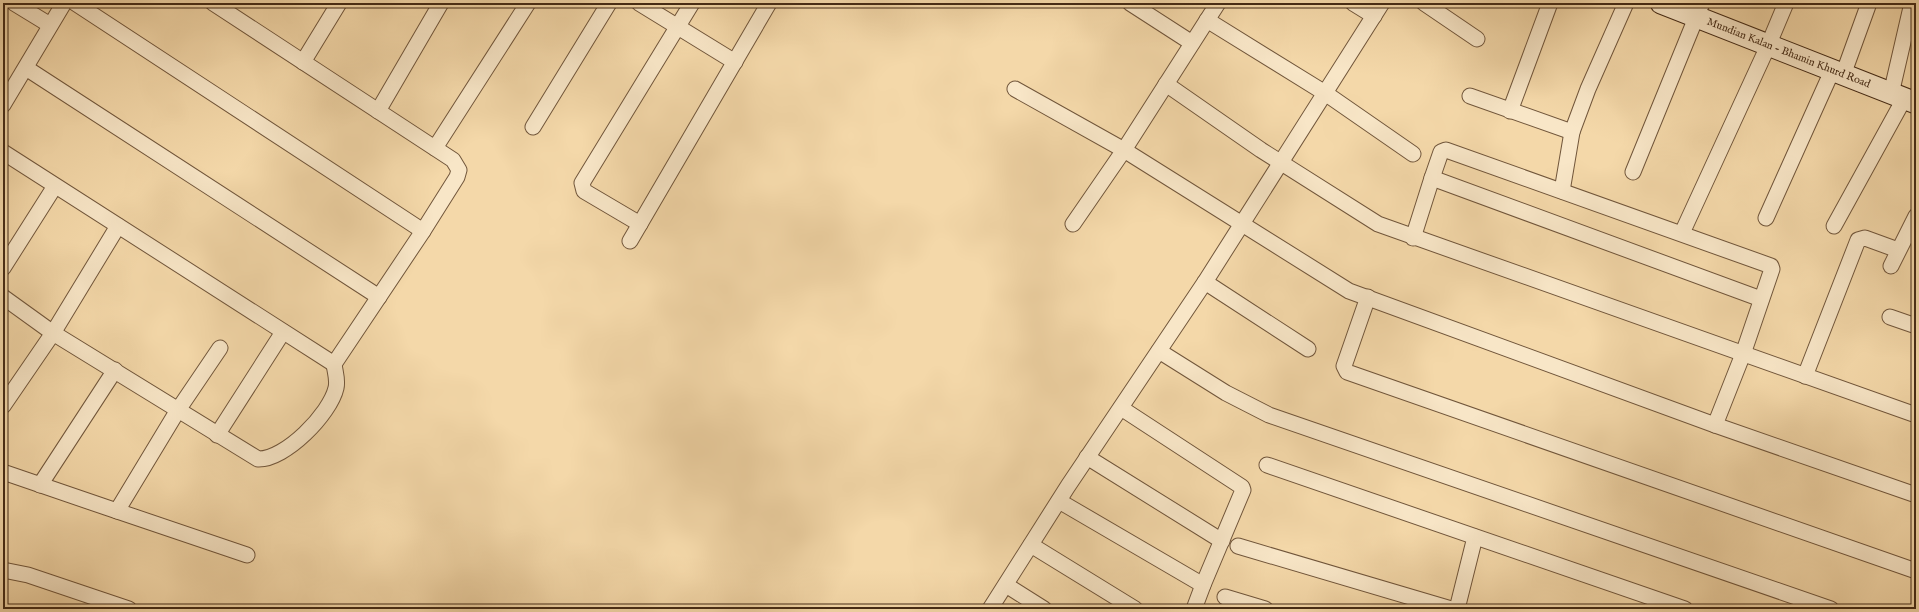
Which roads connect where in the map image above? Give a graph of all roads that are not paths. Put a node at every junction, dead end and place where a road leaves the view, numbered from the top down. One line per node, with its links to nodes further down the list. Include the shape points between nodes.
1 (5, 3): 24 (street)
2 (14, 3): 28 (street)
3 (64, 3): 28 (street)
4 (75, 3): 63 (street)
5 (213, 3): 33 (street)
6 (339, 3): 33 (street)
7 (441, 3): 43 (street)
8 (528, 3): 47 (street)
9 (609, 3): 45 (street)
10 (639, 3): 29 (street)
11 (692, 3): 29 (street)
12 (769, 3): 34 (street)
13 (1130, 3): 31 (street)
14 (1218, 3): 27 (street)
15 (1353, 3): 26 (street)
16 (1382, 3): 26 (street)
17 (1424, 3): 30 (street)
18 (1550, 3): 44 (street)
19 (1626, 3): 46 (street)
20 (1661, 3): 25 (street, Mundian Kalan - Bhamin Khurd Road)
21 (1786, 3): 32 (street)
22 (1868, 3): 36 (street)
23 (1912, 3): 41 (street)
24 (3, 6)
25 (1699, 10): 32 (street, Mundian Kalan - Bhamin Khurd Road); 52 (street)
26 (1374, 16): 39 (street)
27 (1207, 20): 31 (street); 39 (street)
28 (50, 25): 35 (street)
29 (678, 27): 34 (street); 58 (street, via 582,183 584,191)
30 (1477, 39)
31 (1192, 43): 37 (street)
32 (1768, 46): 36 (street, Mundian Kalan - Bhamin Khurd Road); 64 (street)
33 (303, 62): 43 (street)
34 (735, 62): 58 (street)
35 (26, 68): 42 (street); 72 (street)
36 (1837, 73): 41 (street, Mundian Kalan - Bhamin Khurd Road); 57 (street)
37 (1166, 84): 48 (street); 51 (street)
38 (1015, 89): 48 (street)
39 (1326, 93): 50 (street); 51 (street)
40 (1470, 96): 44 (street)
41 (1904, 98): 62 (street)
42 (3, 105)
43 (378, 111): 47 (street)
44 (1510, 111): 46 (street)
45 (533, 127)
46 (1572, 132): 55 (street)
47 (435, 148): 63 (street, via 457,164 458,177)
48 (1124, 150): 59 (street); 60 (street)
49 (3, 152): 54 (street)
50 (1413, 154)
51 (1282, 163): 60 (street); 65 (street, via 1370,220)
52 (1633, 172)
53 (1432, 178): 55 (street, via 1441,152 1446,150); 65 (street); 74 (street)
54 (55, 186): 61 (street); 69 (street)
55 (1562, 191): 64 (street)
56 (1916, 216): 67 (street)
57 (1766, 218)
58 (640, 224): 66 (street)
59 (1073, 224)
60 (1242, 224): 70 (street); 73 (street, via 1339,285)
61 (118, 226): 77 (street); 78 (street)
62 (1834, 226)
63 (423, 231): 72 (street)
64 (1682, 233): 74 (street, via 1770,265 1772,269)
65 (1413, 238): 82 (street)
66 (630, 241)
67 (1898, 250): 68 (street); 85 (street, via 1865,238 1858,240)
68 (1891, 266)
69 (3, 268)
70 (1205, 282): 80 (street); 81 (street)
71 (3, 297): 77 (street)
72 (379, 297): 83 (street)
73 (1368, 297): 90 (street); 105 (street, via 1344,366 1347,372)
74 (1761, 298): 82 (street)
75 (1890, 317): 76 (street)
76 (1916, 326)
77 (52, 332): 84 (street); 86 (street)
78 (283, 332): 83 (street); 91 (street)
79 (220, 348): 88 (street)
80 (1308, 349)
81 (1159, 351): 87 (street); 118 (street, via 1226,393 1269,415)
82 (1743, 354): 85 (street); 90 (street)
83 (334, 364): 91 (street, via 337,382 330,402 314,424 271,458 258,459)
84 (115, 370): 88 (street); 95 (street)
85 (1806, 376): 89 (street)
86 (3, 406)
87 (1121, 408): 92 (street); 100 (street, via 1242,487)
88 (178, 410): 91 (street); 98 (street)
89 (1916, 415)
90 (1715, 424): 96 (street)
91 (217, 435)
92 (1088, 457): 97 (street); 100 (street)
93 (1267, 465): 99 (street)
94 (3, 472): 95 (street)
95 (40, 485): 98 (street)
96 (1916, 495)
97 (1059, 501): 101 (street); 107 (street)
98 (117, 511): 103 (street)
99 (1475, 537): 116 (street); 117 (street)
100 (1222, 541): 107 (street)
101 (1031, 545): 106 (street); 112 (street)
102 (1238, 546): 115 (street)
103 (247, 555)
104 (3, 570): 109 (street, via 28,575)
105 (1916, 571)
106 (1006, 585): 110 (street); 111 (street)
107 (1203, 585): 113 (street)
108 (1225, 597): 114 (street)
109 (129, 609)
110 (990, 609)
111 (1044, 609)
112 (1135, 609)
113 (1194, 609)
114 (1265, 609)
115 (1451, 609)
116 (1456, 609)
117 (1685, 609)
118 (1831, 609)

